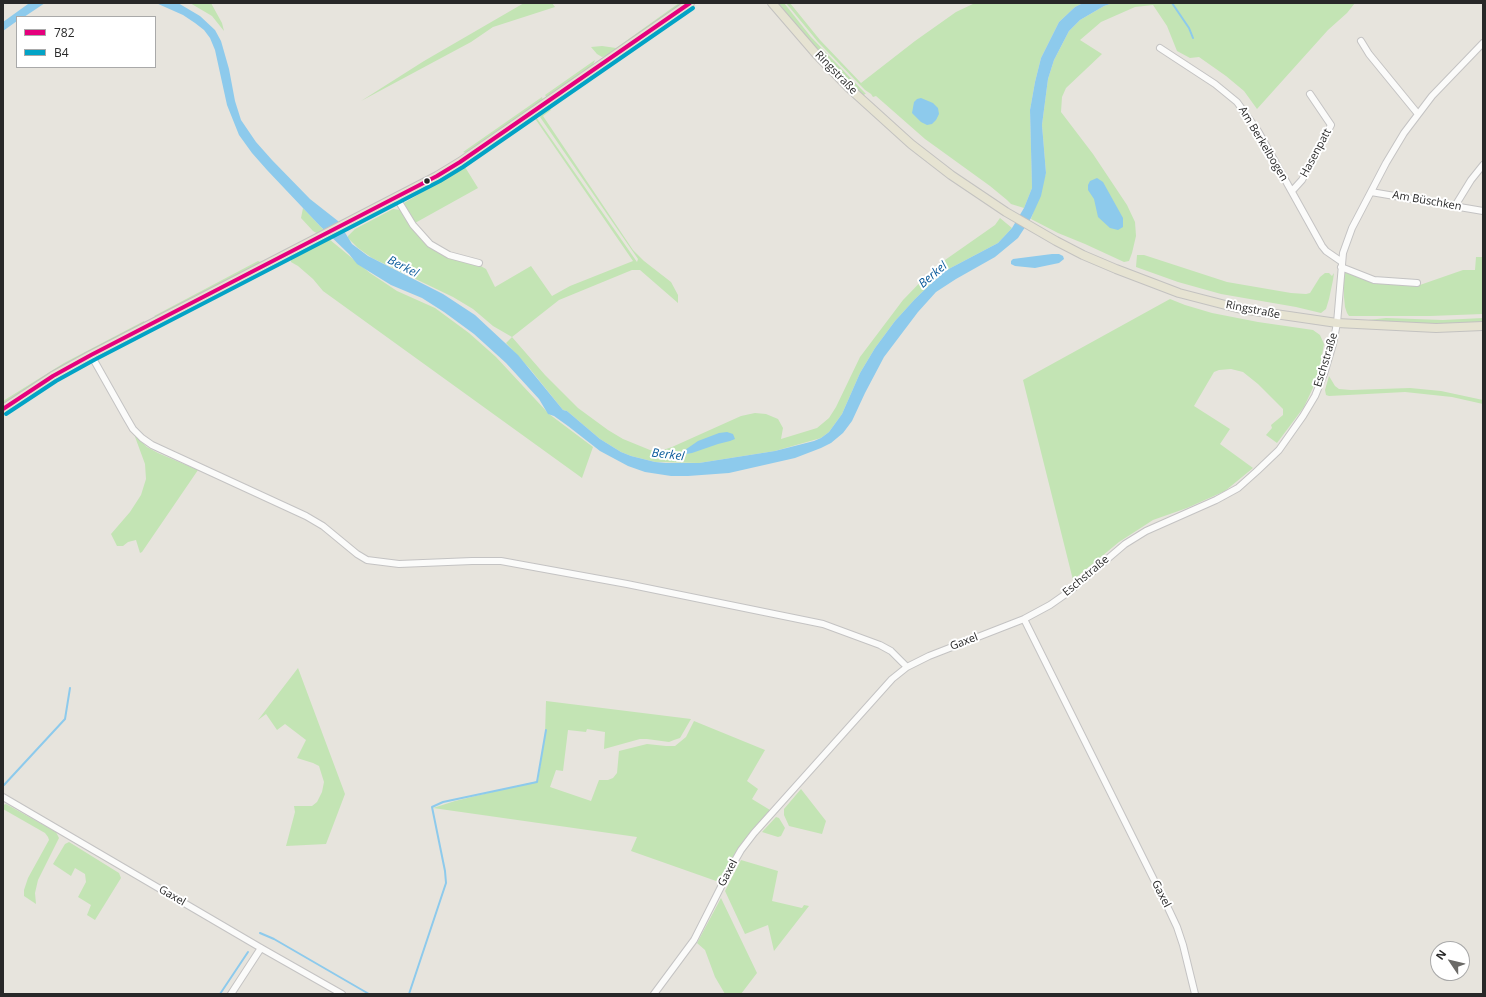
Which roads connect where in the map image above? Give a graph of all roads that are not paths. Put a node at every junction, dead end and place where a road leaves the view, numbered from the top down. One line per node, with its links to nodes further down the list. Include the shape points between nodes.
1 (690, 3): 11 (main road, via 460,162)
2 (772, 3): 17 (main road, Ringstraße, via 848,87 911,144 951,175 1038,231 1116,269 1179,293 1241,309)
3 (1361, 41): 7 (street)
4 (1483, 44): 7 (street, Eschstraße, via 1448,78)
5 (1160, 48): 9 (street, Am Berkelbogen, via 1215,84 1237,102 1258,131)
6 (1310, 94): 9 (street, Hasenpatt, via 1331,125 1302,180)
7 (1418, 114): 10 (street, Eschstraße, via 1401,138)
8 (1483, 165): 12 (street)
9 (1292, 192): 15 (street, Am Berkelbogen, via 1322,246)
10 (1371, 192): 12 (street, Am Büschken); 15 (street, Eschstraße, via 1345,244)
11 (396, 198): 14 (street, via 413,225 430,244 449,255); 19 (main road)
12 (1455, 206): 13 (street, Am Büschken)
13 (1483, 211)
14 (479, 263)
15 (1342, 265): 16 (street, Am Berkelbogen, via 1374,280); 17 (street, Eschstraße)
16 (1417, 283)
17 (1337, 323): 18 (main road, Ringstraße, via 1436,328); 21 (street, Eschstraße, via 1324,374 1315,396 1289,437 1267,462 1238,488 1125,544 1070,591)
18 (1483, 326)
19 (91, 355): 20 (main road); 22 (street, via 126,418 142,438 152,445 306,516 368,560 399,564 501,561 627,584 823,624 880,645)
20 (3, 409)
21 (1024, 619): 22 (street, Gaxel, via 947,648); 28 (street, Gaxel, via 1172,915 1183,945)
22 (907, 667): 27 (street, Gaxel, via 878,694 754,833 741,850 694,940)
23 (3, 797): 24 (street, Gaxel)
24 (261, 948): 25 (street); 26 (street, Gaxel)
25 (232, 994)
26 (342, 994)
27 (654, 994)
28 (1195, 994)

